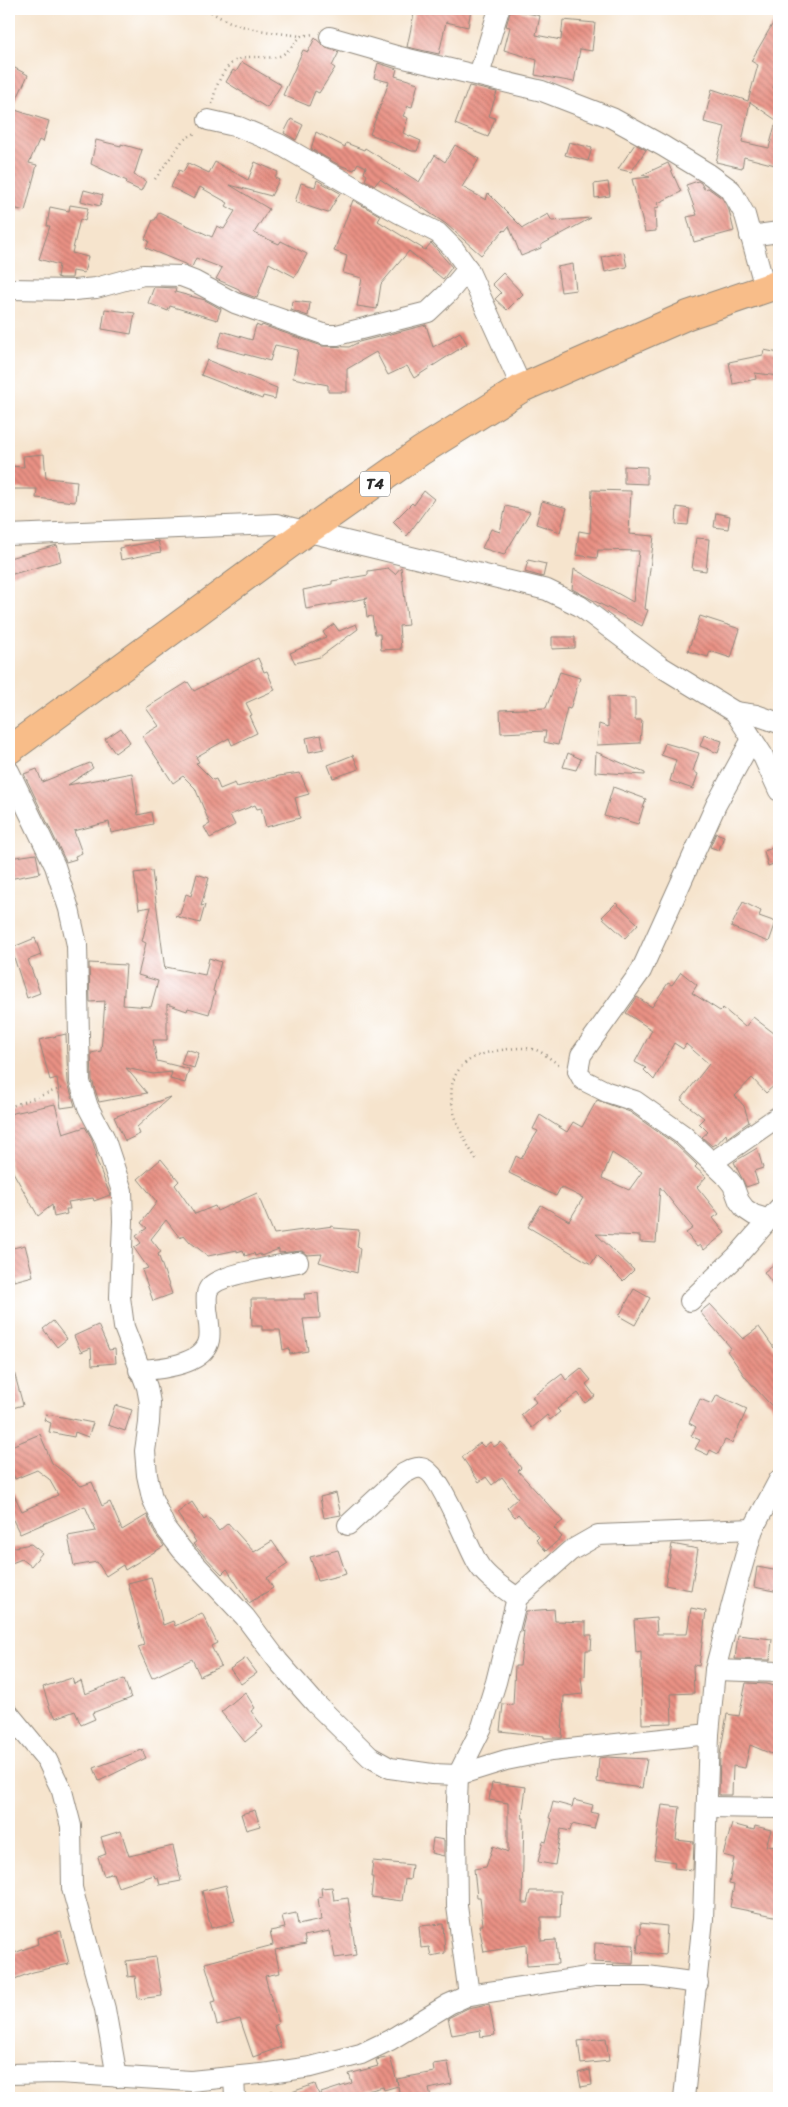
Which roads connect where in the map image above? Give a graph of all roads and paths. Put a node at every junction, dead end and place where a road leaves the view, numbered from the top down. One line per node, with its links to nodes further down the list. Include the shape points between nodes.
1 (207, 9): 3 (path, via 233,24)
2 (499, 9): 5 (street)
3 (301, 36): 4 (path, via 317,34); 6 (path, via 280,56 245,56 233,61 216,86)
4 (330, 37): 5 (street)
5 (479, 75): 9 (street, via 586,106 663,146 732,190 745,215)
6 (208, 120): 7 (path, via 194,135 183,140); 10 (street, via 238,127 279,144 438,233)
7 (155, 179)
8 (779, 232): 9 (street)
9 (750, 236): 11 (street)
10 (468, 269): 12 (street, via 428,312 337,335 326,335 235,303 182,276 143,275 96,288 74,290); 13 (street)
11 (772, 286): 13 (highway, T4, via 688,315)
12 (9, 288)
13 (522, 388): 14 (highway, T4, via 421,451)
14 (306, 532): 15 (street, via 276,524); 16 (street, via 547,590 580,606 660,666); 19 (highway, T4)
15 (9, 535)
16 (735, 712): 17 (street); 18 (street)
17 (778, 719)
18 (752, 738): 21 (street); 22 (street, via 716,805 640,971 581,1055)
19 (9, 750)
20 (9, 771): 23 (street, via 55,866 69,909 77,945)
21 (779, 791)
22 (578, 1071): 26 (path, via 553,1062 537,1050 520,1048 481,1054 458,1070 450,1089 452,1111 462,1137); 27 (street, via 583,1080 635,1101 656,1115)
23 (80, 1082): 24 (path); 31 (street, via 88,1107 104,1137 122,1191 120,1297 124,1326)
24 (9, 1107)
25 (779, 1116): 27 (street)
26 (476, 1159)
27 (713, 1162): 28 (street, via 733,1185 745,1210 754,1215)
28 (775, 1214): 30 (street)
29 (298, 1262): 31 (street, via 263,1268 211,1286 207,1295 209,1340 203,1352 179,1365)
30 (690, 1301)
31 (139, 1370): 40 (street, via 150,1402 145,1451 152,1498 166,1529 182,1550 245,1617 315,1703 370,1757 390,1768)
32 (779, 1480): 34 (street)
33 (348, 1525): 35 (street, via 404,1474 422,1468 431,1472 448,1499 478,1564)
34 (753, 1529): 35 (street, via 598,1535 570,1551); 36 (street)
35 (517, 1598): 40 (street, via 482,1727)
36 (715, 1670): 37 (street); 39 (street)
37 (779, 1672)
38 (9, 1714): 46 (street, via 47,1760 62,1791 71,1826 72,1888 104,2009)
39 (709, 1734): 40 (street, via 552,1751 506,1760); 41 (street)
40 (458, 1775): 44 (street, via 457,1906)
41 (707, 1807): 42 (street); 43 (street)
42 (779, 1808)
43 (698, 1983): 44 (street, via 647,1976 594,1976); 49 (street)
44 (469, 1995): 47 (street, via 361,2054 311,2068)
45 (9, 2074): 46 (street, via 58,2072)
46 (117, 2077): 47 (street, via 191,2081)
47 (234, 2077): 48 (street)
48 (235, 2098)
49 (684, 2098)

